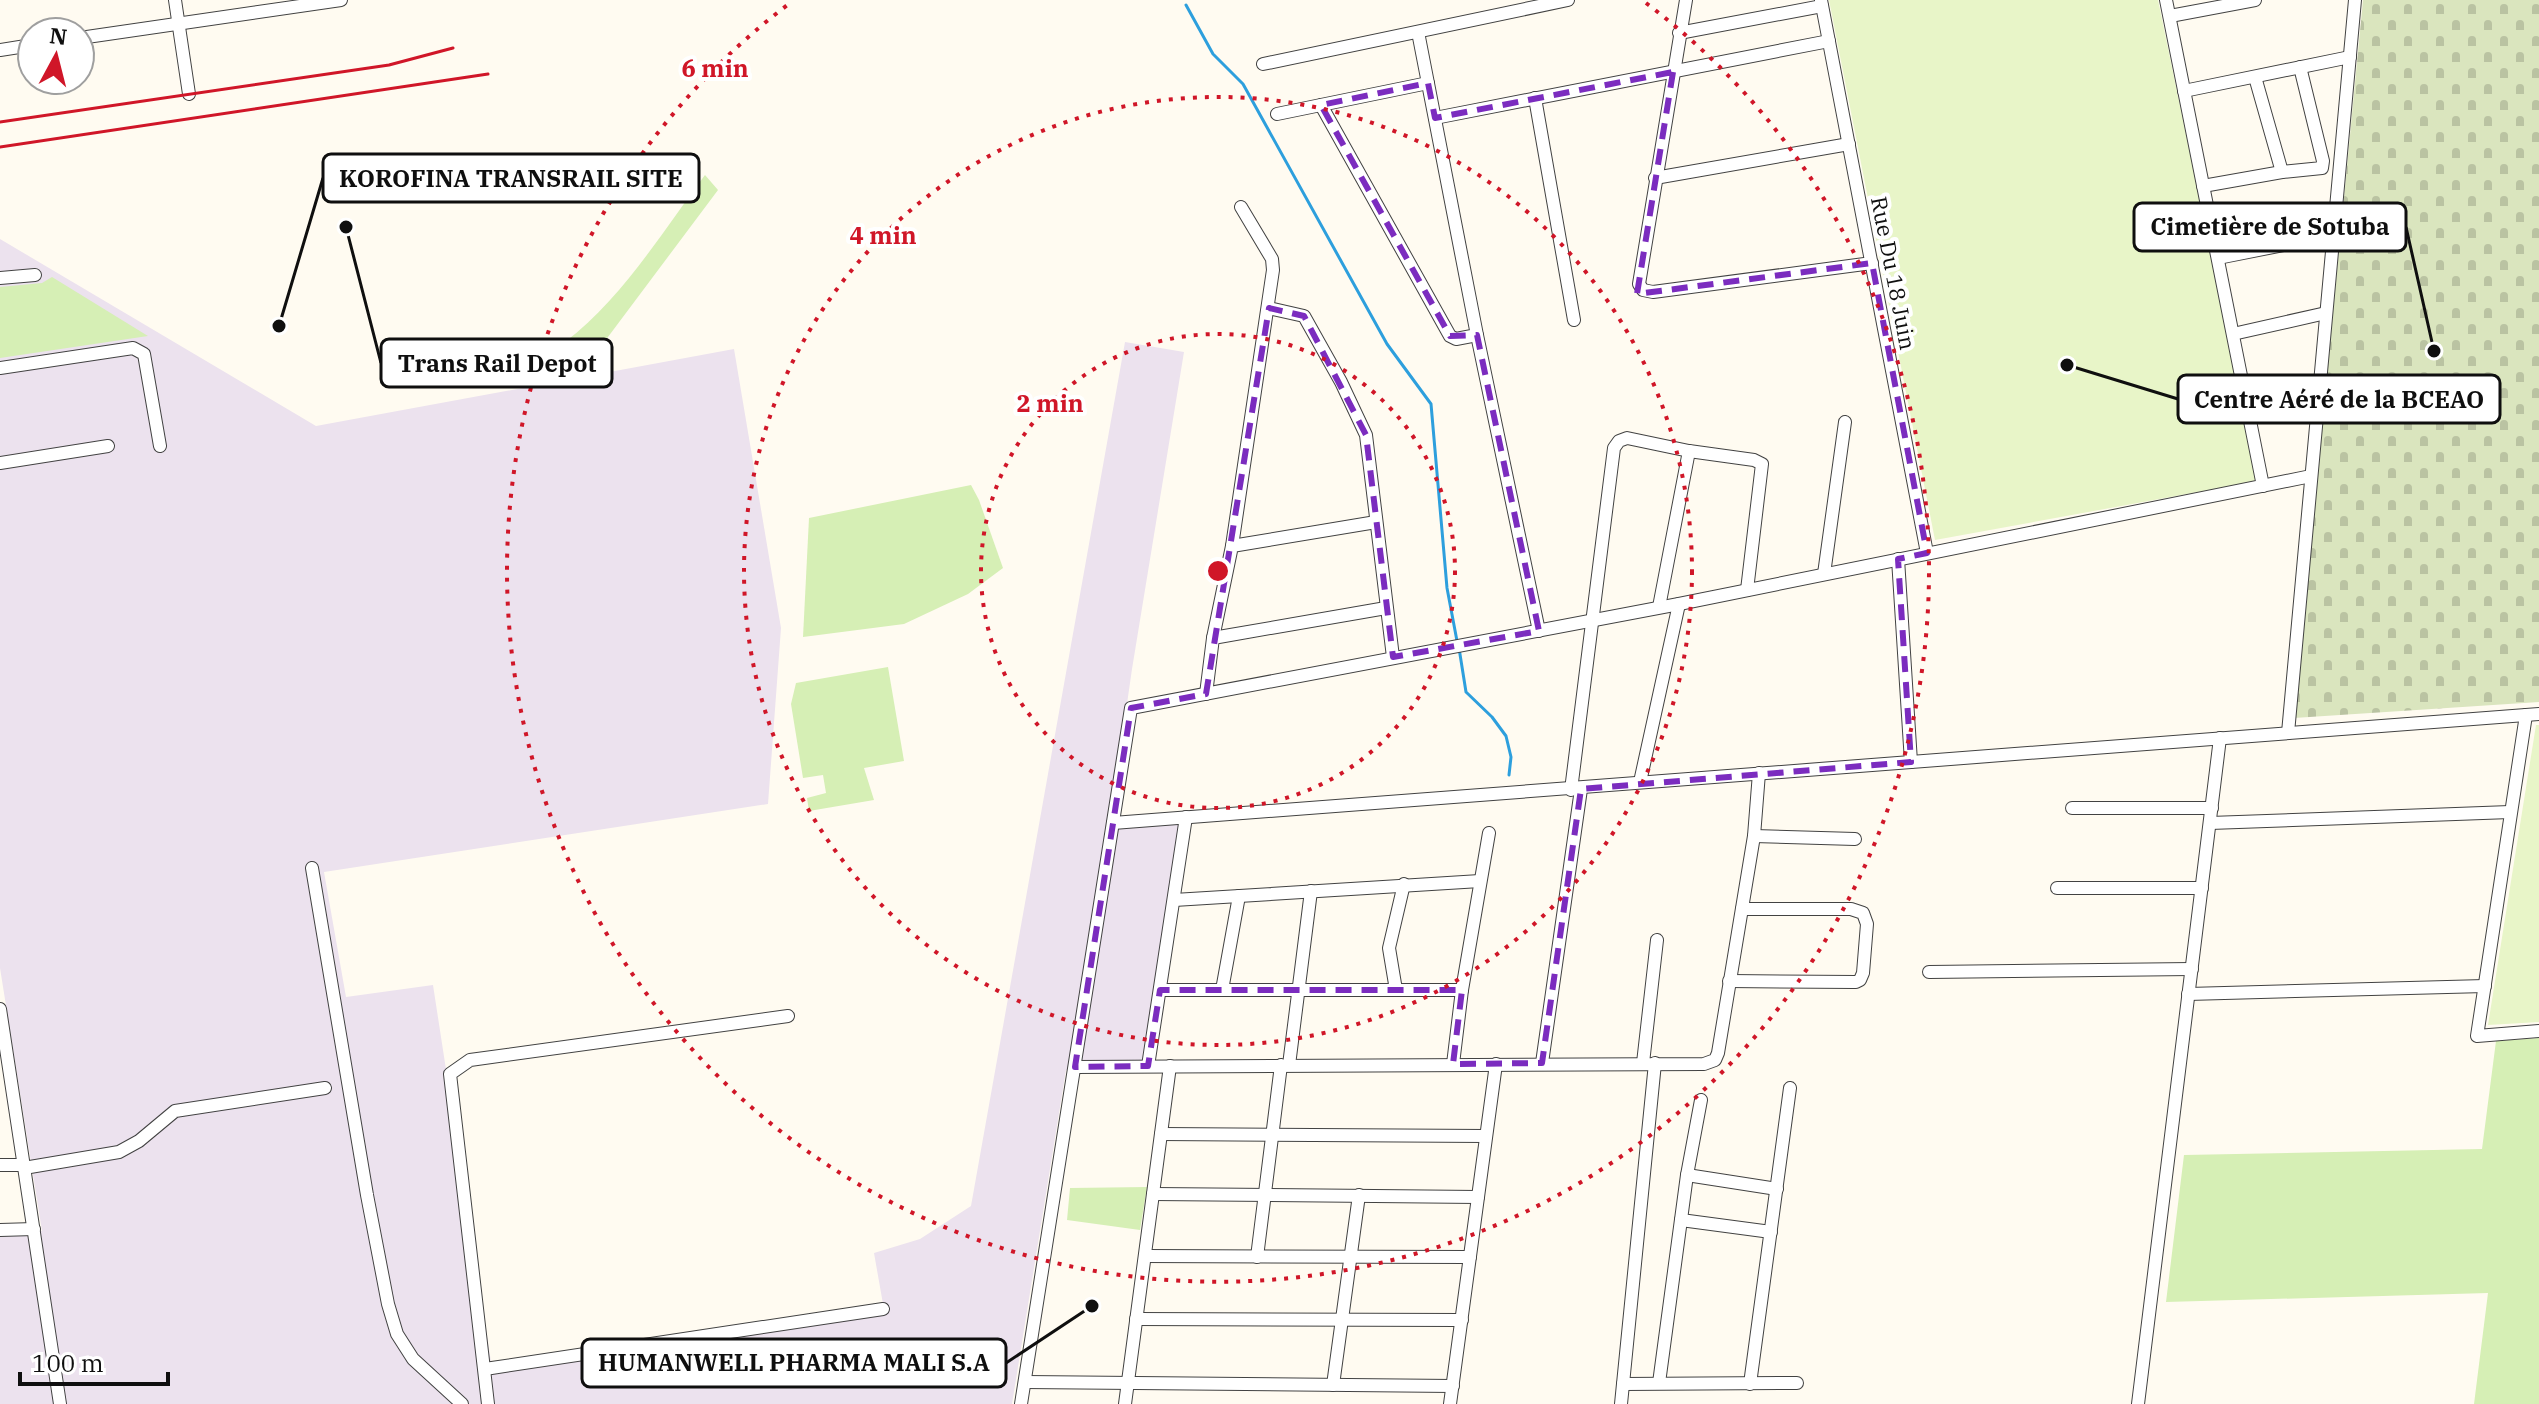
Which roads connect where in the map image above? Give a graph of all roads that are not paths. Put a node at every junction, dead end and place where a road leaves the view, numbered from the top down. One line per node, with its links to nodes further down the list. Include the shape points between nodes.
1 (175, 0): 10 (street)
2 (341, 0): 10 (street)
3 (1568, 0): 11 (street)
4 (1686, 0): 12 (street)
5 (2166, 0): 9 (street)
6 (2255, 0): 9 (street)
7 (2355, 0): 15 (street)
8 (1821, 3): 12 (street); 14 (street, Rue Du 18 Juin)
9 (2170, 16): 21 (street)
10 (179, 24): 13 (street); 22 (street)
11 (1418, 32): 16 (street); 20 (street)
12 (1679, 33): 18 (street)
13 (96, 36)
14 (1829, 41): 18 (street); 27 (street, Rue Du 18 Juin)
15 (2350, 57): 17 (street); 32 (street)
16 (1263, 64)
17 (2300, 67): 19 (street); 28 (street, via 2322,168)
18 (1673, 72): 23 (street); 29 (street)
19 (2255, 77): 21 (street); 28 (street)
20 (1428, 83): 24 (street); 26 (street)
21 (2184, 91): 30 (street)
22 (189, 94)
23 (1535, 98): 26 (street); 39 (street)
24 (1321, 105): 25 (street); 41 (street, via 1450,336)
25 (1277, 114)
26 (1435, 118): 41 (street)
27 (1849, 144): 29 (street); 34 (street, Rue Du 18 Juin)
28 (2282, 172): 30 (street)
29 (1655, 178): 34 (street, via 1639,284 1643,290)
30 (2203, 186): 33 (street)
31 (1241, 207): 37 (street, via 1272,259)
32 (2334, 235): 33 (street); 38 (street)
33 (2218, 258): 40 (street)
34 (1872, 263): 52 (street, Rue Du 18 Juin)
35 (35, 275): 36 (street)
36 (0, 278)
37 (1269, 308): 50 (street, via 1304,316 1341,382 1366,435); 51 (street)
38 (2326, 313): 40 (street); 48 (street)
39 (1574, 320)
40 (2233, 334): 49 (street)
41 (1477, 335): 60 (street)
42 (0, 368): 45 (street, via 139,350 144,354)
43 (1845, 422): 54 (street)
44 (108, 446): 47 (street)
45 (160, 446)
46 (1689, 451): 55 (street, via 1762,464); 57 (street); 59 (street, via 1627,438 1614,448)
47 (0, 463)
48 (2311, 476): 49 (street); 65 (street)
49 (2263, 486): 52 (street)
50 (1376, 522): 51 (street); 58 (street)
51 (1232, 546): 61 (street)
52 (1927, 553): 53 (street)
53 (1898, 559): 54 (street); 67 (street)
54 (1824, 574): 55 (street)
55 (1747, 590): 56 (street)
56 (1679, 604): 57 (street); 69 (street)
57 (1659, 607): 59 (street)
58 (1386, 608): 61 (street); 62 (street)
59 (1591, 620): 60 (street); 70 (street)
60 (1539, 631): 62 (street)
61 (1213, 638): 63 (street)
62 (1393, 657): 63 (street)
63 (1206, 694): 75 (street, via 1131,708)
64 (2532, 714): 65 (street); 73 (street)
65 (2288, 733): 66 (street)
66 (2220, 738): 67 (street); 72 (street)
67 (1911, 762): 68 (street)
68 (1759, 773): 69 (street); 78 (street)
69 (1640, 782): 70 (street)
70 (1576, 790): 74 (street); 104 (street)
71 (2072, 808): 72 (street)
72 (2212, 808): 76 (street)
73 (2510, 812): 76 (street); 93 (street)
74 (1186, 817): 75 (street); 87 (street)
75 (1113, 823): 111 (street)
76 (2210, 823): 84 (street)
77 (1489, 833): 81 (street)
78 (1754, 836): 79 (street); 88 (street)
79 (1855, 839)
80 (312, 868): 150 (street, via 388,1304 397,1334 413,1359)
81 (1480, 881): 82 (street); 98 (street)
82 (1404, 884): 85 (street); 97 (street, via 1389,948)
83 (2057, 888): 84 (street)
84 (2202, 888): 90 (street)
85 (1311, 891): 86 (street); 96 (street)
86 (1239, 896): 87 (street); 95 (street)
87 (1174, 900): 94 (street)
88 (1742, 909): 92 (street); 92 (street, via 1863,913 1863,973 1856,982)
89 (1657, 940): 105 (street)
90 (2192, 969): 91 (street); 99 (street)
91 (1929, 972)
92 (1729, 981): 105 (street, via 1715,1060)
93 (2485, 986): 99 (street); 102 (street, via 2477,1036)
94 (1160, 990): 95 (street); 109 (street)
95 (1222, 990): 96 (street)
96 (1299, 990): 97 (street); 108 (street)
97 (1396, 990): 98 (street)
98 (1462, 990): 106 (street)
99 (2188, 994): 156 (street)
100 (0, 1009): 103 (street)
101 (788, 1016): 140 (street, via 470,1060 450,1074)
102 (2539, 1031)
103 (2, 1036): 115 (street)
104 (1542, 1063): 105 (street); 107 (street)
105 (1649, 1063): 145 (street)
106 (1453, 1064): 107 (street); 108 (street)
107 (1496, 1064): 119 (street)
108 (1285, 1065): 110 (street); 118 (street)
109 (1148, 1066): 110 (street); 111 (street)
110 (1170, 1066): 117 (street)
111 (1075, 1067): 141 (street)
112 (325, 1088): 121 (street, via 175,1111 119,1152)
113 (1790, 1088): 123 (street)
114 (0, 1098): 115 (street)
115 (14, 1099): 121 (street)
116 (1701, 1100): 122 (street)
117 (1161, 1134): 118 (street); 124 (street)
118 (1273, 1134): 119 (street); 125 (street)
119 (1486, 1136): 127 (street)
120 (0, 1165): 121 (street)
121 (24, 1166): 129 (street)
122 (1687, 1175): 123 (street); 128 (street)
123 (1777, 1189): 131 (street)
124 (1153, 1194): 125 (street); 132 (street)
125 (1265, 1195): 126 (street); 133 (street)
126 (1359, 1195): 127 (street); 134 (street)
127 (1478, 1197): 135 (street)
128 (1681, 1220): 131 (street); 143 (street)
129 (34, 1229): 130 (street); 149 (street)
130 (0, 1230)
131 (1771, 1232): 146 (street)
132 (1145, 1256): 133 (street); 137 (street)
133 (1257, 1257): 134 (street)
134 (1351, 1257): 135 (street); 138 (street)
135 (1470, 1257): 139 (street)
136 (883, 1309): 140 (street)
137 (1136, 1319): 138 (street); 142 (street)
138 (1342, 1319): 139 (street); 147 (street)
139 (1462, 1320): 148 (street)
140 (485, 1369): 151 (street)
141 (1025, 1382): 142 (street); 152 (street)
142 (1128, 1383): 147 (street); 153 (street)
143 (1659, 1383): 145 (street); 146 (street)
144 (1797, 1383): 146 (street)
145 (1623, 1384): 155 (street)
146 (1750, 1384)
147 (1333, 1385): 148 (street)
148 (1453, 1386): 154 (street)
149 (60, 1404)
150 (462, 1404)
151 (488, 1404)
152 (1021, 1404)
153 (1125, 1404)
154 (1450, 1404)
155 (1621, 1404)
156 (2138, 1404)

